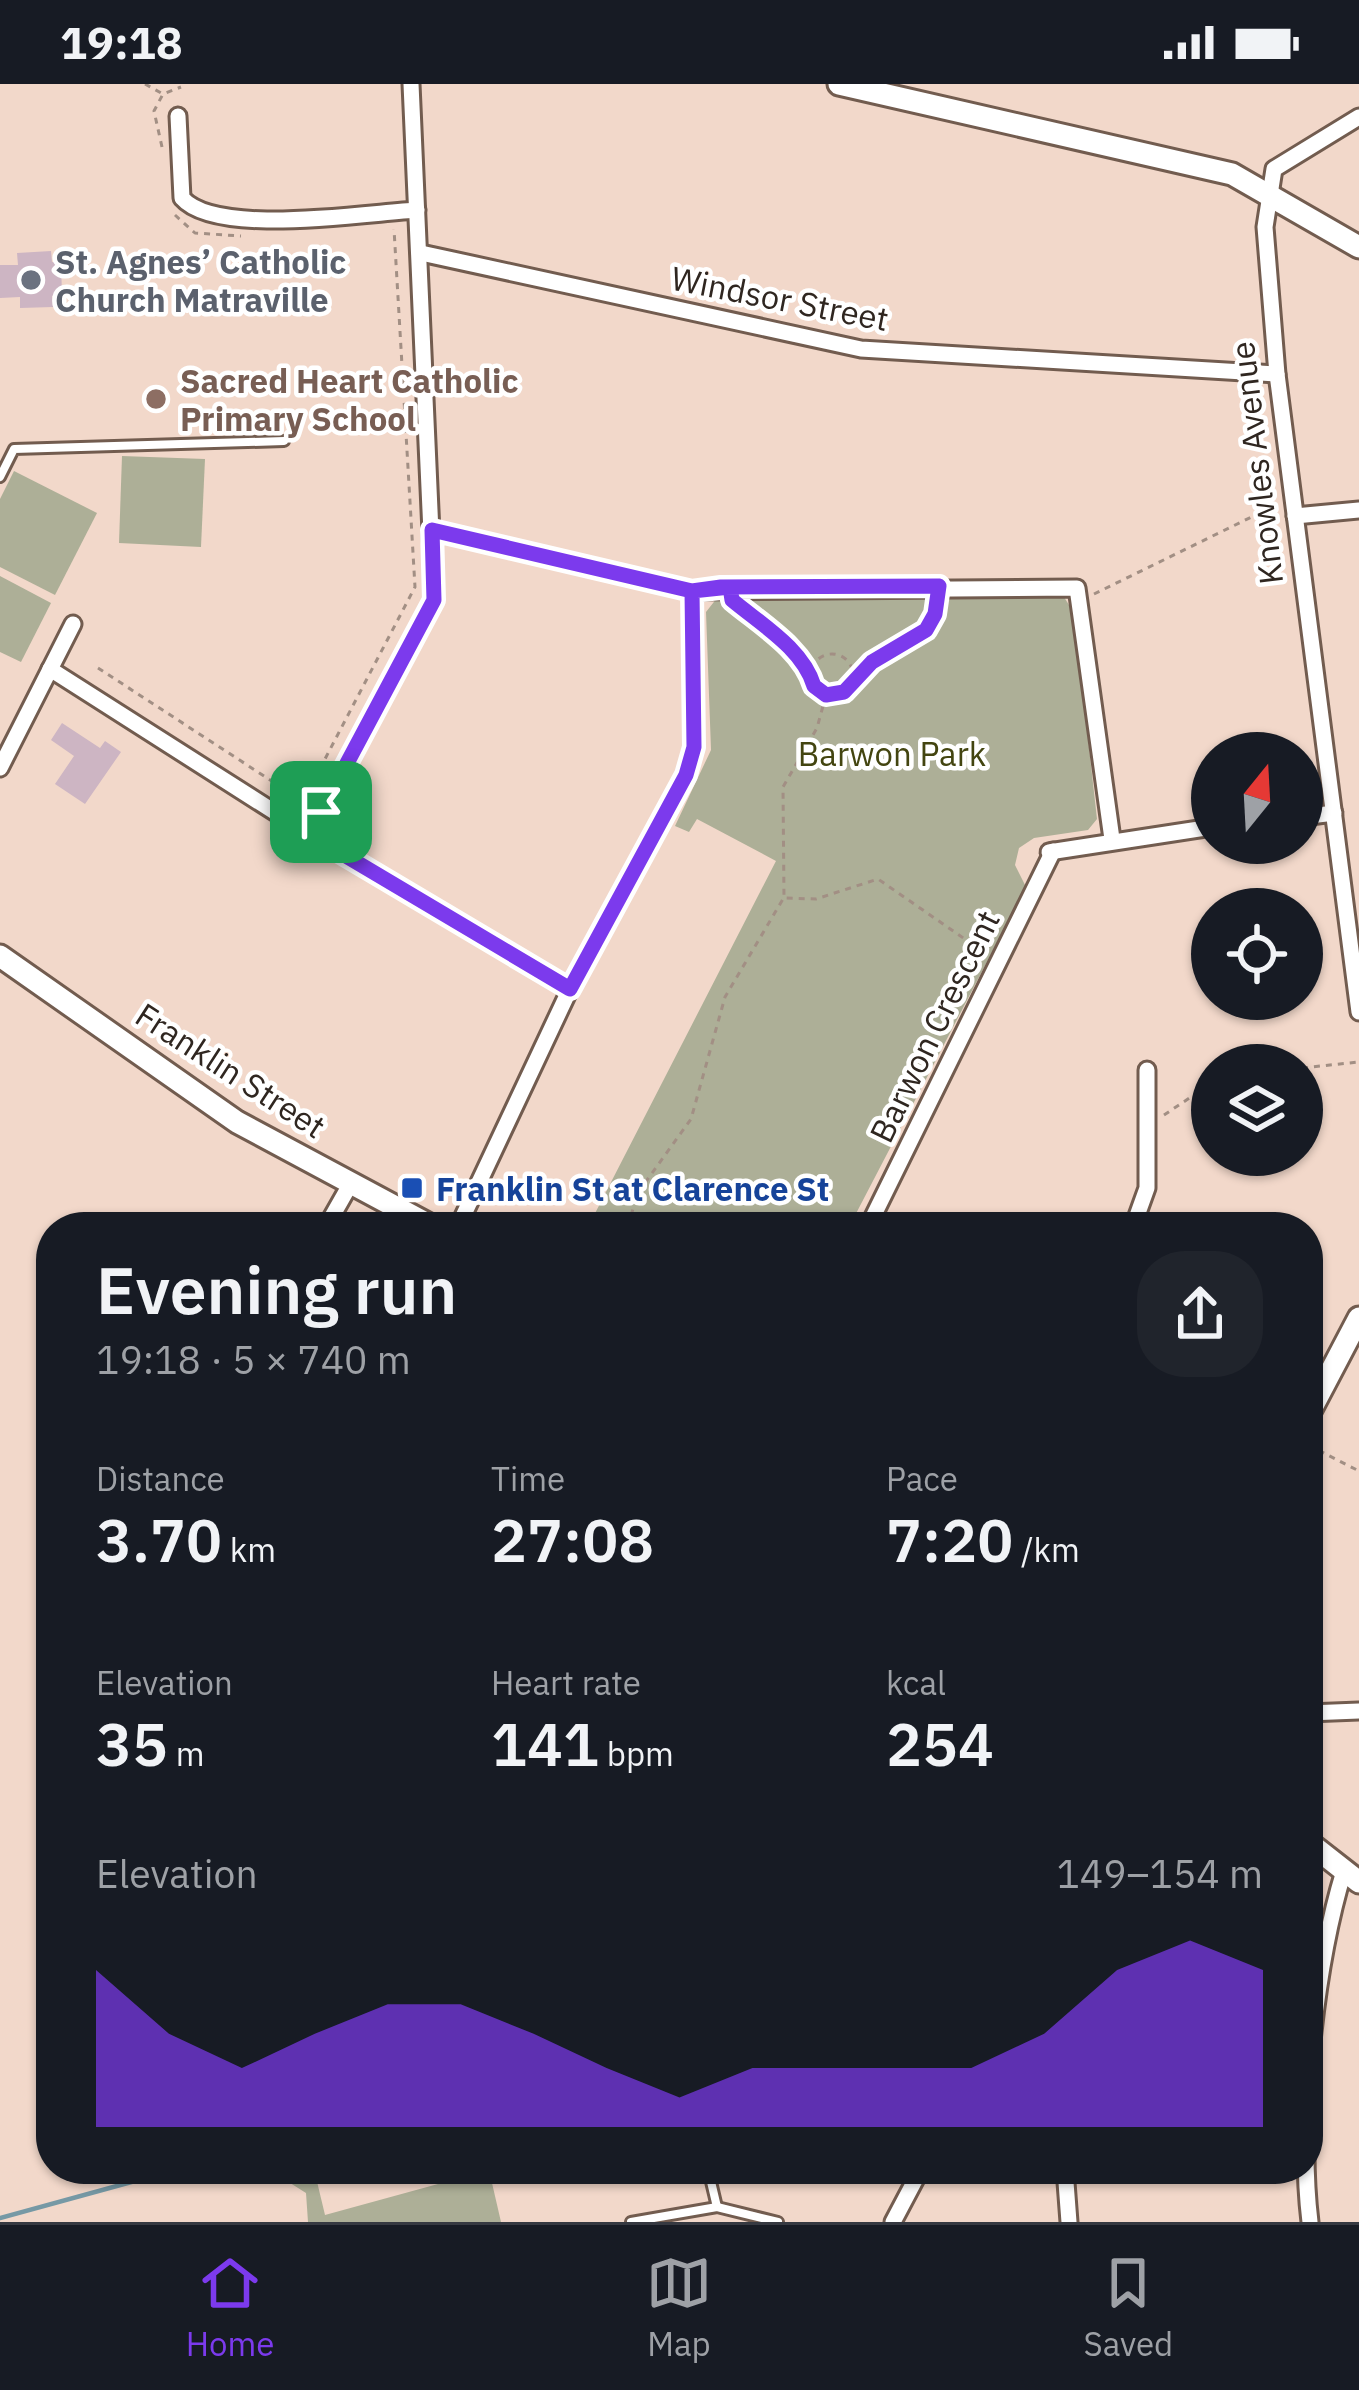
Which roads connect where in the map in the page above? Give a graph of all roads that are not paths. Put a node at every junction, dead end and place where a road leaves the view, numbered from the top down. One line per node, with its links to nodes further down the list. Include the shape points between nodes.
1 (411, 84): 6 (street)
2 (839, 84): 5 (street, via 1232,174)
3 (178, 116): 6 (street, via 182,198 202,213)
4 (1359, 117): 5 (street, via 1274,169)
5 (1268, 192): 7 (street); 9 (street, Knowles Avenue)
6 (417, 210): 8 (street)
7 (1359, 247)
8 (421, 253): 9 (street, Windsor Street, via 861,349); 14 (street)
9 (1276, 374): 13 (street, Knowles Avenue)
10 (284, 441): 11 (lane, via 14,449)
11 (0, 477)
12 (1359, 510): 13 (street)
13 (1295, 516): 19 (street, Knowles Avenue)
14 (432, 530): 15 (street); 22 (street, via 434,600)
15 (692, 591): 23 (street, via 1077,588); 25 (street, via 694,747 686,775)
16 (73, 624): 17 (street)
17 (50, 669): 18 (street); 22 (street)
18 (0, 767)
19 (1334, 813): 20 (street); 26 (street, Knowles Avenue)
20 (1323, 814)
21 (1191, 830): 23 (street, Barwon Crescent)
22 (309, 834): 25 (street)
23 (1112, 839): 32 (street, Barwon Crescent, via 1046,854 1008,950)
24 (0, 956): 28 (street, Franklin Street, via 237,1122)
25 (570, 989): 31 (street)
26 (1359, 1012)
27 (1148, 1070): 33 (street, via 1147,1189)
28 (351, 1183): 29 (street); 30 (street, Franklin Street)
29 (335, 1212)
30 (405, 1212)
31 (465, 1212)
32 (875, 1212)
33 (1139, 1212)
34 (1359, 1318): 35 (street)
35 (1323, 1386)
36 (1359, 1712): 37 (street)
37 (1323, 1713)
38 (1323, 1854): 39 (street)
39 (1352, 1877): 40 (street)
40 (1323, 1970)
41 (712, 2184): 45 (lane)
42 (913, 2184): 50 (street)
43 (1066, 2184): 51 (street)
44 (1310, 2184): 52 (street)
45 (717, 2207): 46 (lane); 49 (lane)
46 (700, 2210): 47 (lane); 48 (lane)
47 (631, 2222)
48 (703, 2222)
49 (778, 2222)
50 (893, 2222)
51 (1069, 2222)
52 (1310, 2222)

